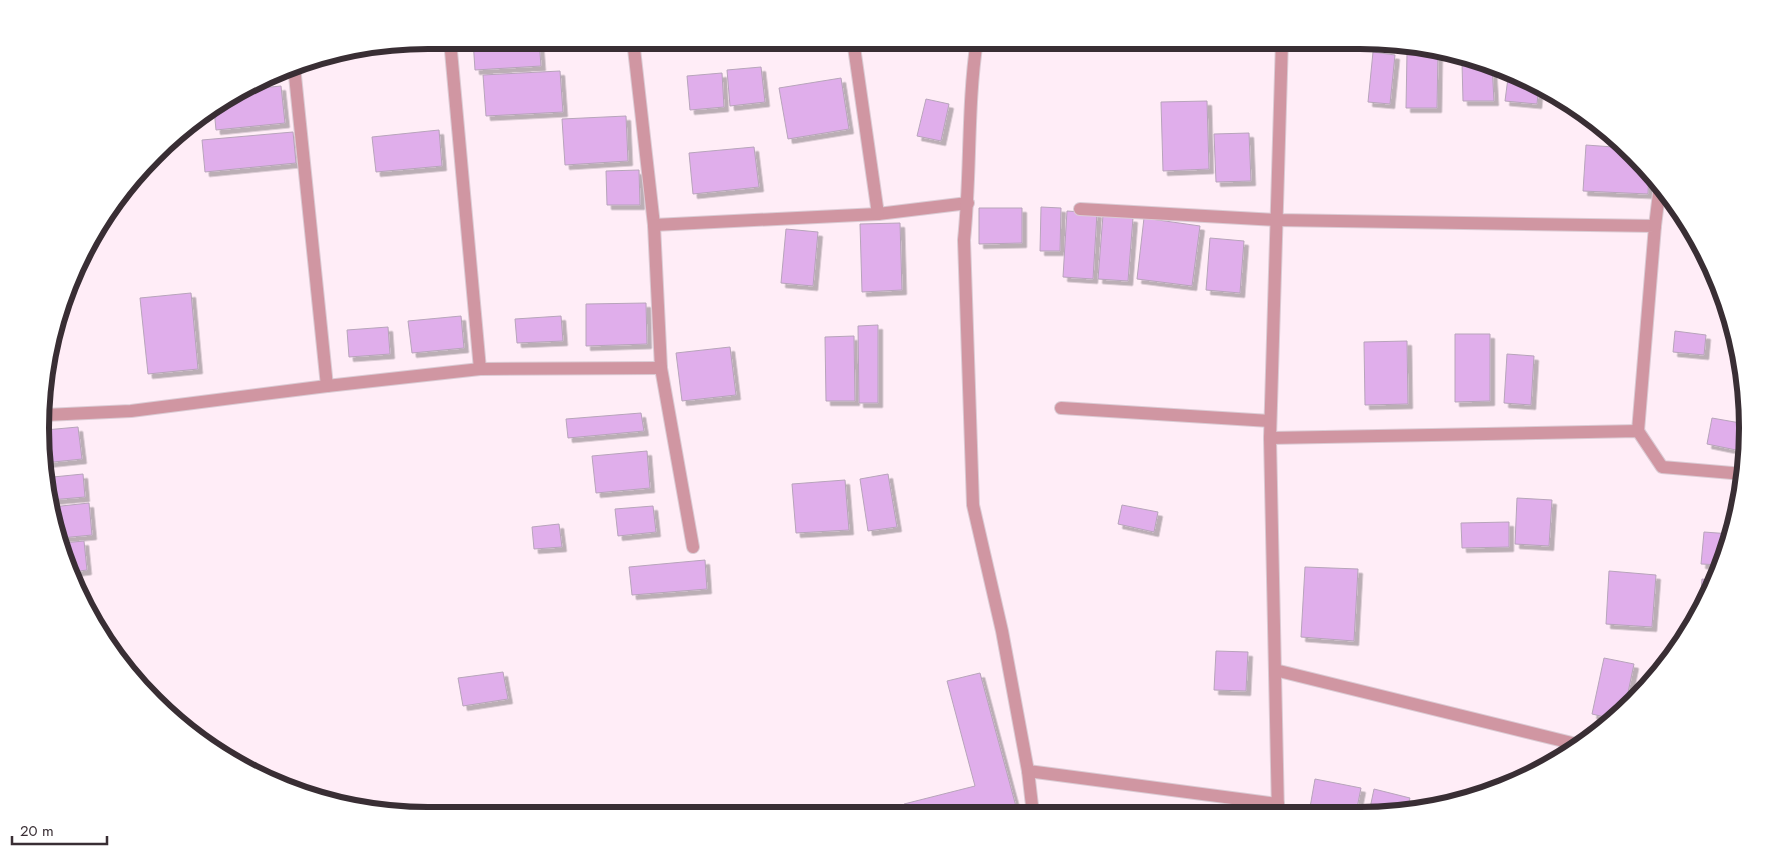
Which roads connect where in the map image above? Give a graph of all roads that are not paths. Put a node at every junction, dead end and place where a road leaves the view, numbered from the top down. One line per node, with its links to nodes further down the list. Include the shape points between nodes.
1 (451, 49): 15 (street)
2 (634, 49): 12 (street)
3 (854, 49): 10 (street)
4 (975, 49): 8 (street)
5 (1282, 49): 11 (street)
6 (295, 73): 16 (street)
7 (1659, 194): 13 (street)
8 (968, 203): 10 (street); 26 (street, via 964,240 974,505)
9 (1080, 208): 11 (street)
10 (878, 214): 12 (street)
11 (1276, 220): 13 (street); 19 (street)
12 (654, 225): 14 (street)
13 (1655, 226): 20 (street)
14 (661, 368): 15 (street); 23 (street)
15 (480, 369): 16 (street)
16 (327, 386): 18 (street, via 131,411)
17 (1062, 408): 19 (street)
18 (50, 415)
19 (1270, 422): 21 (street)
20 (1638, 431): 21 (street); 22 (street, via 1662,467)
21 (1270, 438): 24 (street)
22 (1736, 473)
23 (692, 547)
24 (1275, 670): 25 (street); 29 (street)
25 (1571, 743)
26 (1028, 770): 27 (street); 28 (street)
27 (1032, 807)
28 (1265, 807)
29 (1278, 807)

